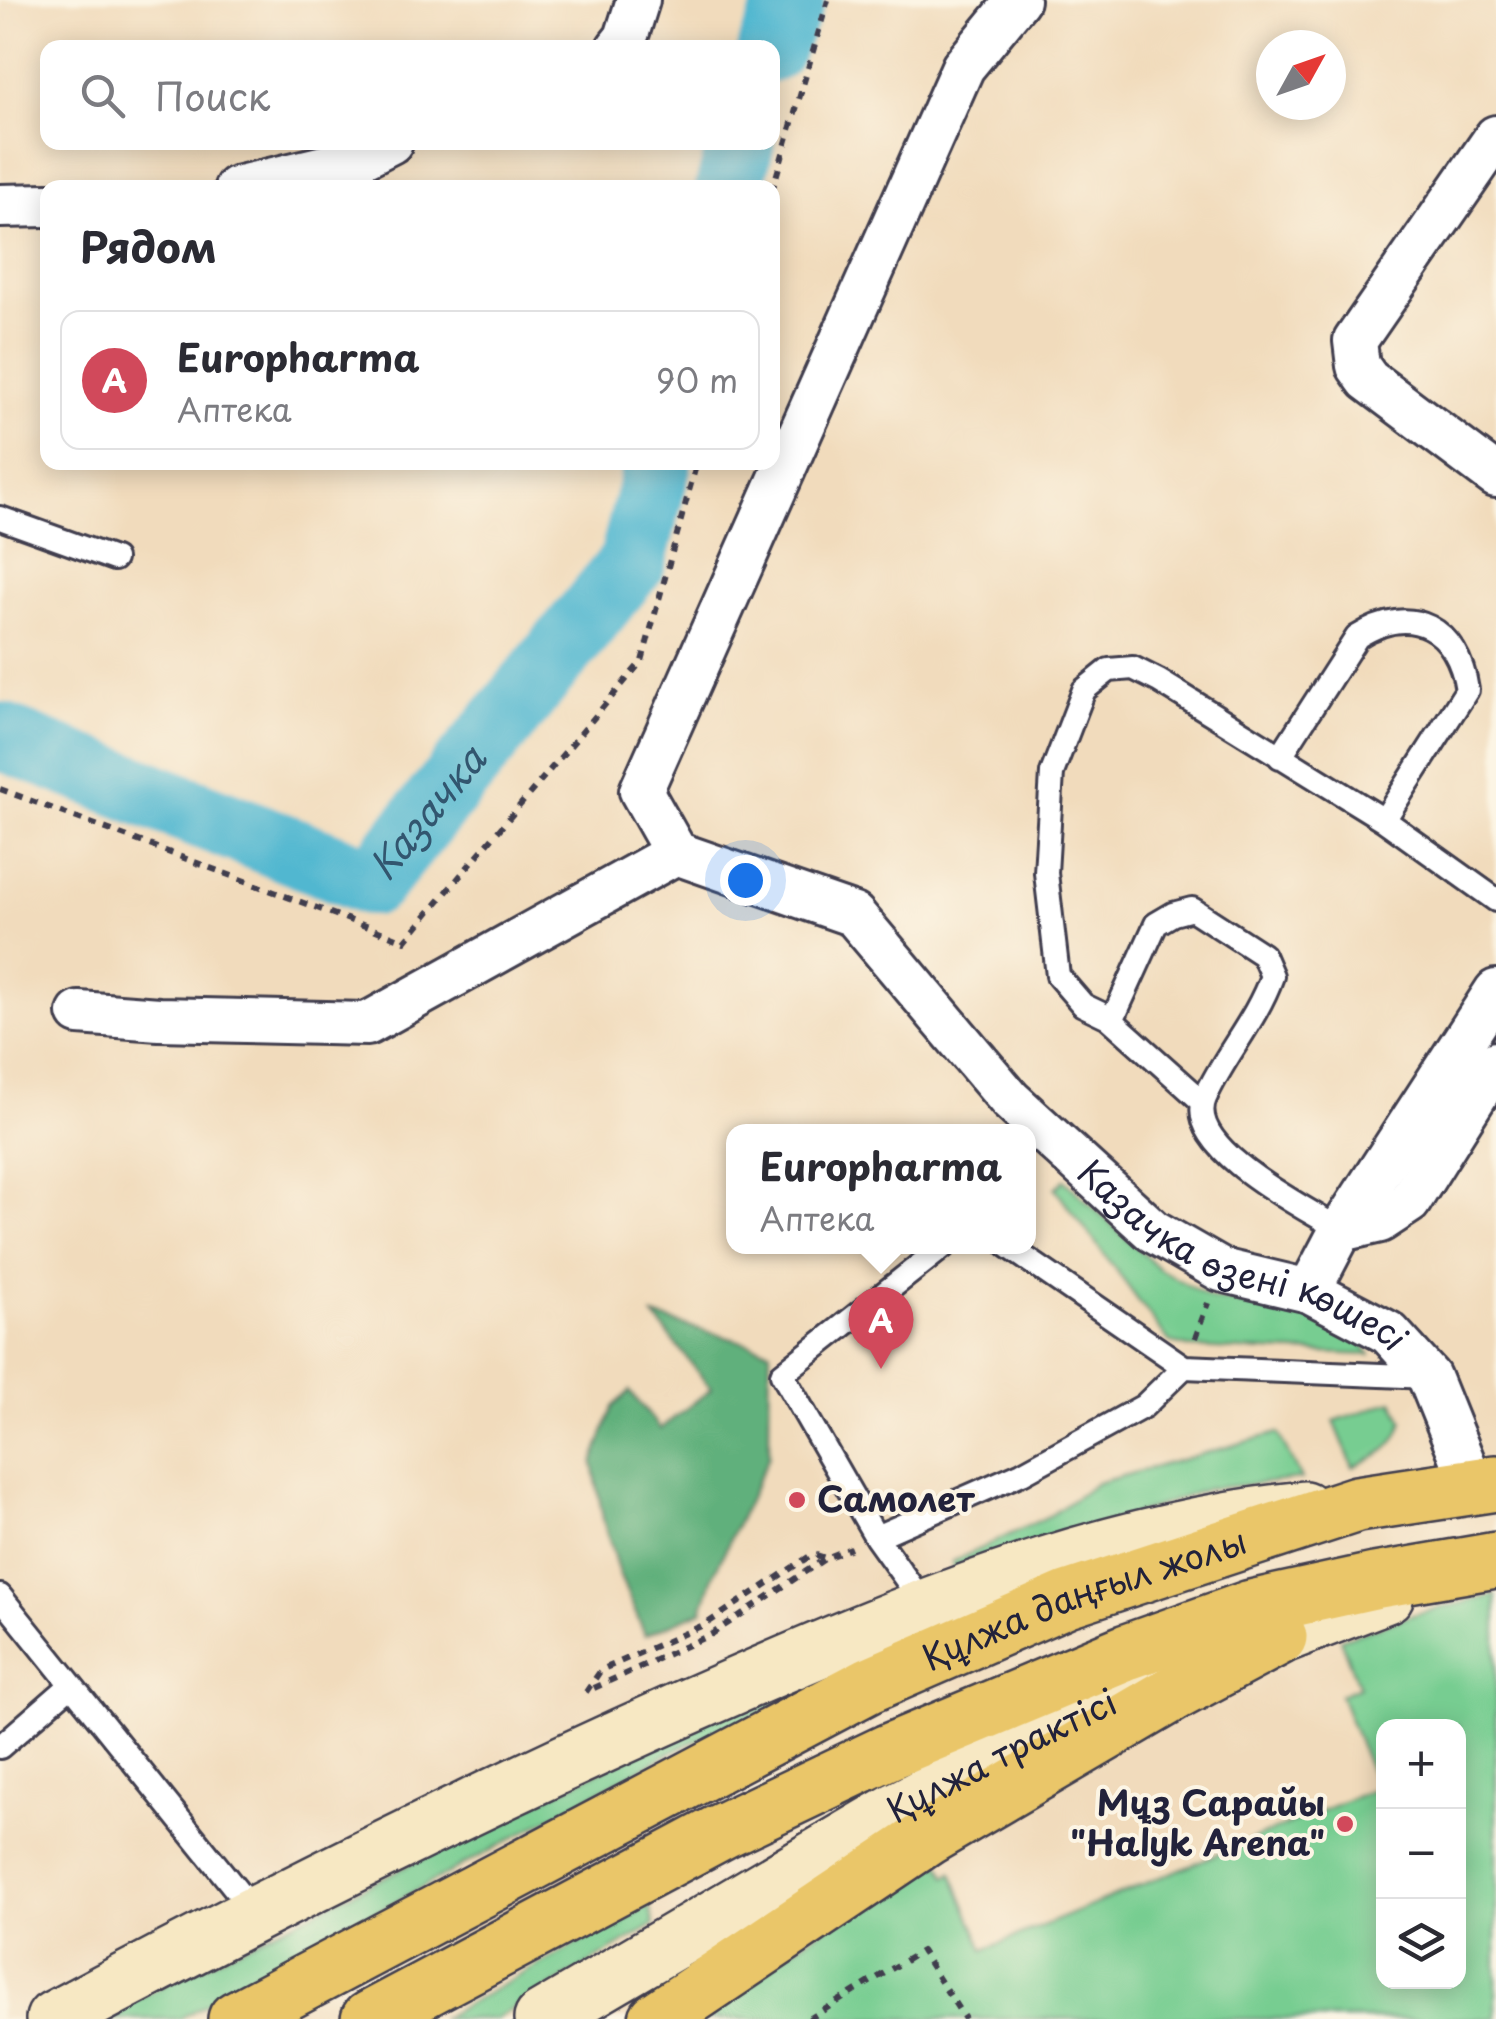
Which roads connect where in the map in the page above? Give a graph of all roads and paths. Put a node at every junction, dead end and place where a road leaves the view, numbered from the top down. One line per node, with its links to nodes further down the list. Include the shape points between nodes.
1 (638, 0): 4 (street)
2 (828, 0): 8 (path)
3 (1018, 0): 18 (street, via 962,67 641,791)
4 (624, 40)
5 (1496, 137): 12 (street, via 1355,341 1358,366 1368,380)
6 (374, 150): 7 (street)
7 (269, 180)
8 (775, 180)
9 (40, 205): 10 (street)
10 (0, 206)
11 (695, 470): 16 (path, via 642,661 405,941)
12 (1496, 476)
13 (0, 518): 14 (lane)
14 (114, 559)
15 (1280, 757): 17 (lane); 17 (lane, via 1357,637 1377,625 1420,621 1451,642 1468,690); 22 (lane, via 1133,668 1108,670 1084,690 1052,773 1046,873 1058,976 1083,1005)
16 (0, 789)
17 (1384, 820): 19 (lane)
18 (676, 853): 21 (street, via 367,1024); 28 (street, Казачка өзені көшесі, via 854,915 1010,1100 1153,1232)
19 (1496, 900)
20 (1496, 991): 25 (street)
21 (79, 1014)
22 (1108, 1018): 24 (lane); 24 (lane, via 1156,924 1173,914 1192,909 1263,956 1272,976 1262,1004)
23 (1496, 1063): 25 (street, via 1409,1202 1380,1220)
24 (1203, 1102): 25 (lane, via 1204,1125 1234,1163)
25 (1341, 1230): 29 (street)
26 (934, 1254): 34 (lane, via 782,1374)
27 (1020, 1254): 30 (lane)
28 (1221, 1270): 29 (street, Казачка өзені көшесі); 30 (path)
29 (1310, 1291): 31 (street, Казачка өзені көшесі, via 1390,1333)
30 (1184, 1367): 31 (lane); 34 (lane, via 1144,1406 1022,1474)
31 (1429, 1377): 32 (street, Казачка өзені көшесі)
32 (1484, 1484): 33 (main road, Құлжа даңғыл жолы)
33 (1357, 1504): 37 (main road, via 1232,1516 1122,1542); 44 (main road, Құлжа даңғыл жолы, via 1067,1599 869,1684)
34 (876, 1537): 37 (lane)
35 (1496, 1561): 38 (main road, Құлжа трактісі); 45 (main road, Құлжа даңғыл жолы, via 1251,1608 1127,1652 888,1752 722,1831)
36 (0, 1596): 39 (lane)
37 (926, 1607): 42 (main road, via 620,1736)
38 (1279, 1637): 46 (main road, Құлжа трактісі, via 1155,1682 1028,1740); 47 (main road, via 928,1837)
39 (72, 1685): 41 (lane); 42 (lane)
40 (590, 1690): 40 (path, via 601,1670 706,1624 813,1554 826,1558 712,1634)
41 (0, 1746)
42 (254, 1912): 43 (main road)
43 (54, 2019)
44 (236, 2019)
45 (370, 2019)
46 (542, 2019)
47 (657, 2019)
48 (809, 2019): 49 (path, via 921,1951)
49 (966, 2019)

